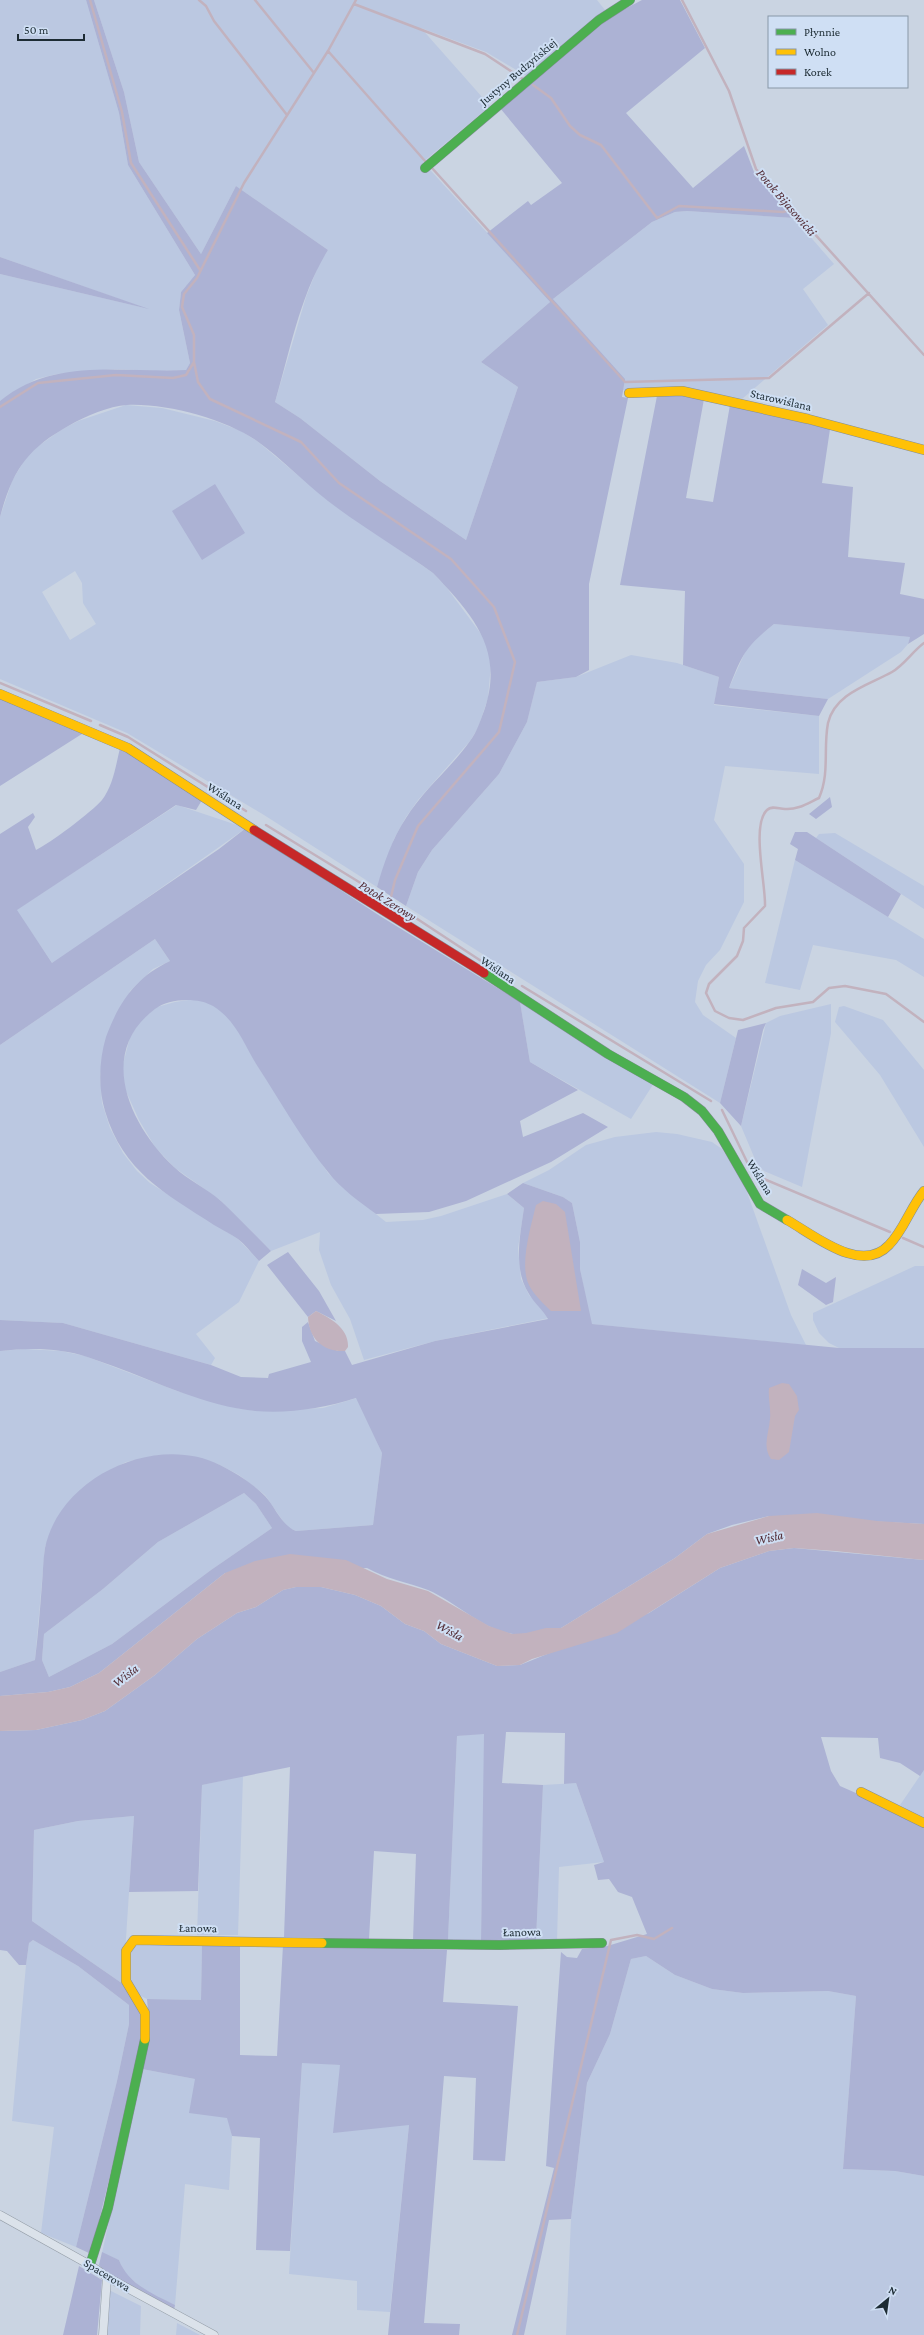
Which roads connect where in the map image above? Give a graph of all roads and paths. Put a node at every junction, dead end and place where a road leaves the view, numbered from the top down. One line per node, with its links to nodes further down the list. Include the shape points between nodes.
1 (630, 0): 2 (street, Justyny Budzyńskiej, via 598,20)
2 (425, 168)
3 (629, 393): 4 (street, Starowiślana, via 682,391 808,419)
4 (924, 450)
5 (0, 694): 6 (street, Wiślana, via 128,748 602,1050 684,1097 702,1111 718,1131 760,1204 845,1254 867,1257 889,1247 915,1199)
6 (924, 1191)
7 (861, 1792): 8 (street)
8 (924, 1823)
9 (602, 1943): 11 (street, Łanowa, via 134,1940 126,1951 126,1981 145,2013 146,2034 108,2208)
10 (0, 2215): 11 (street, Spacerowa)
11 (90, 2265): 12 (street, Spacerowa)
12 (107, 2277): 13 (street); 14 (street, Spacerowa)
13 (103, 2335)
14 (214, 2335)

